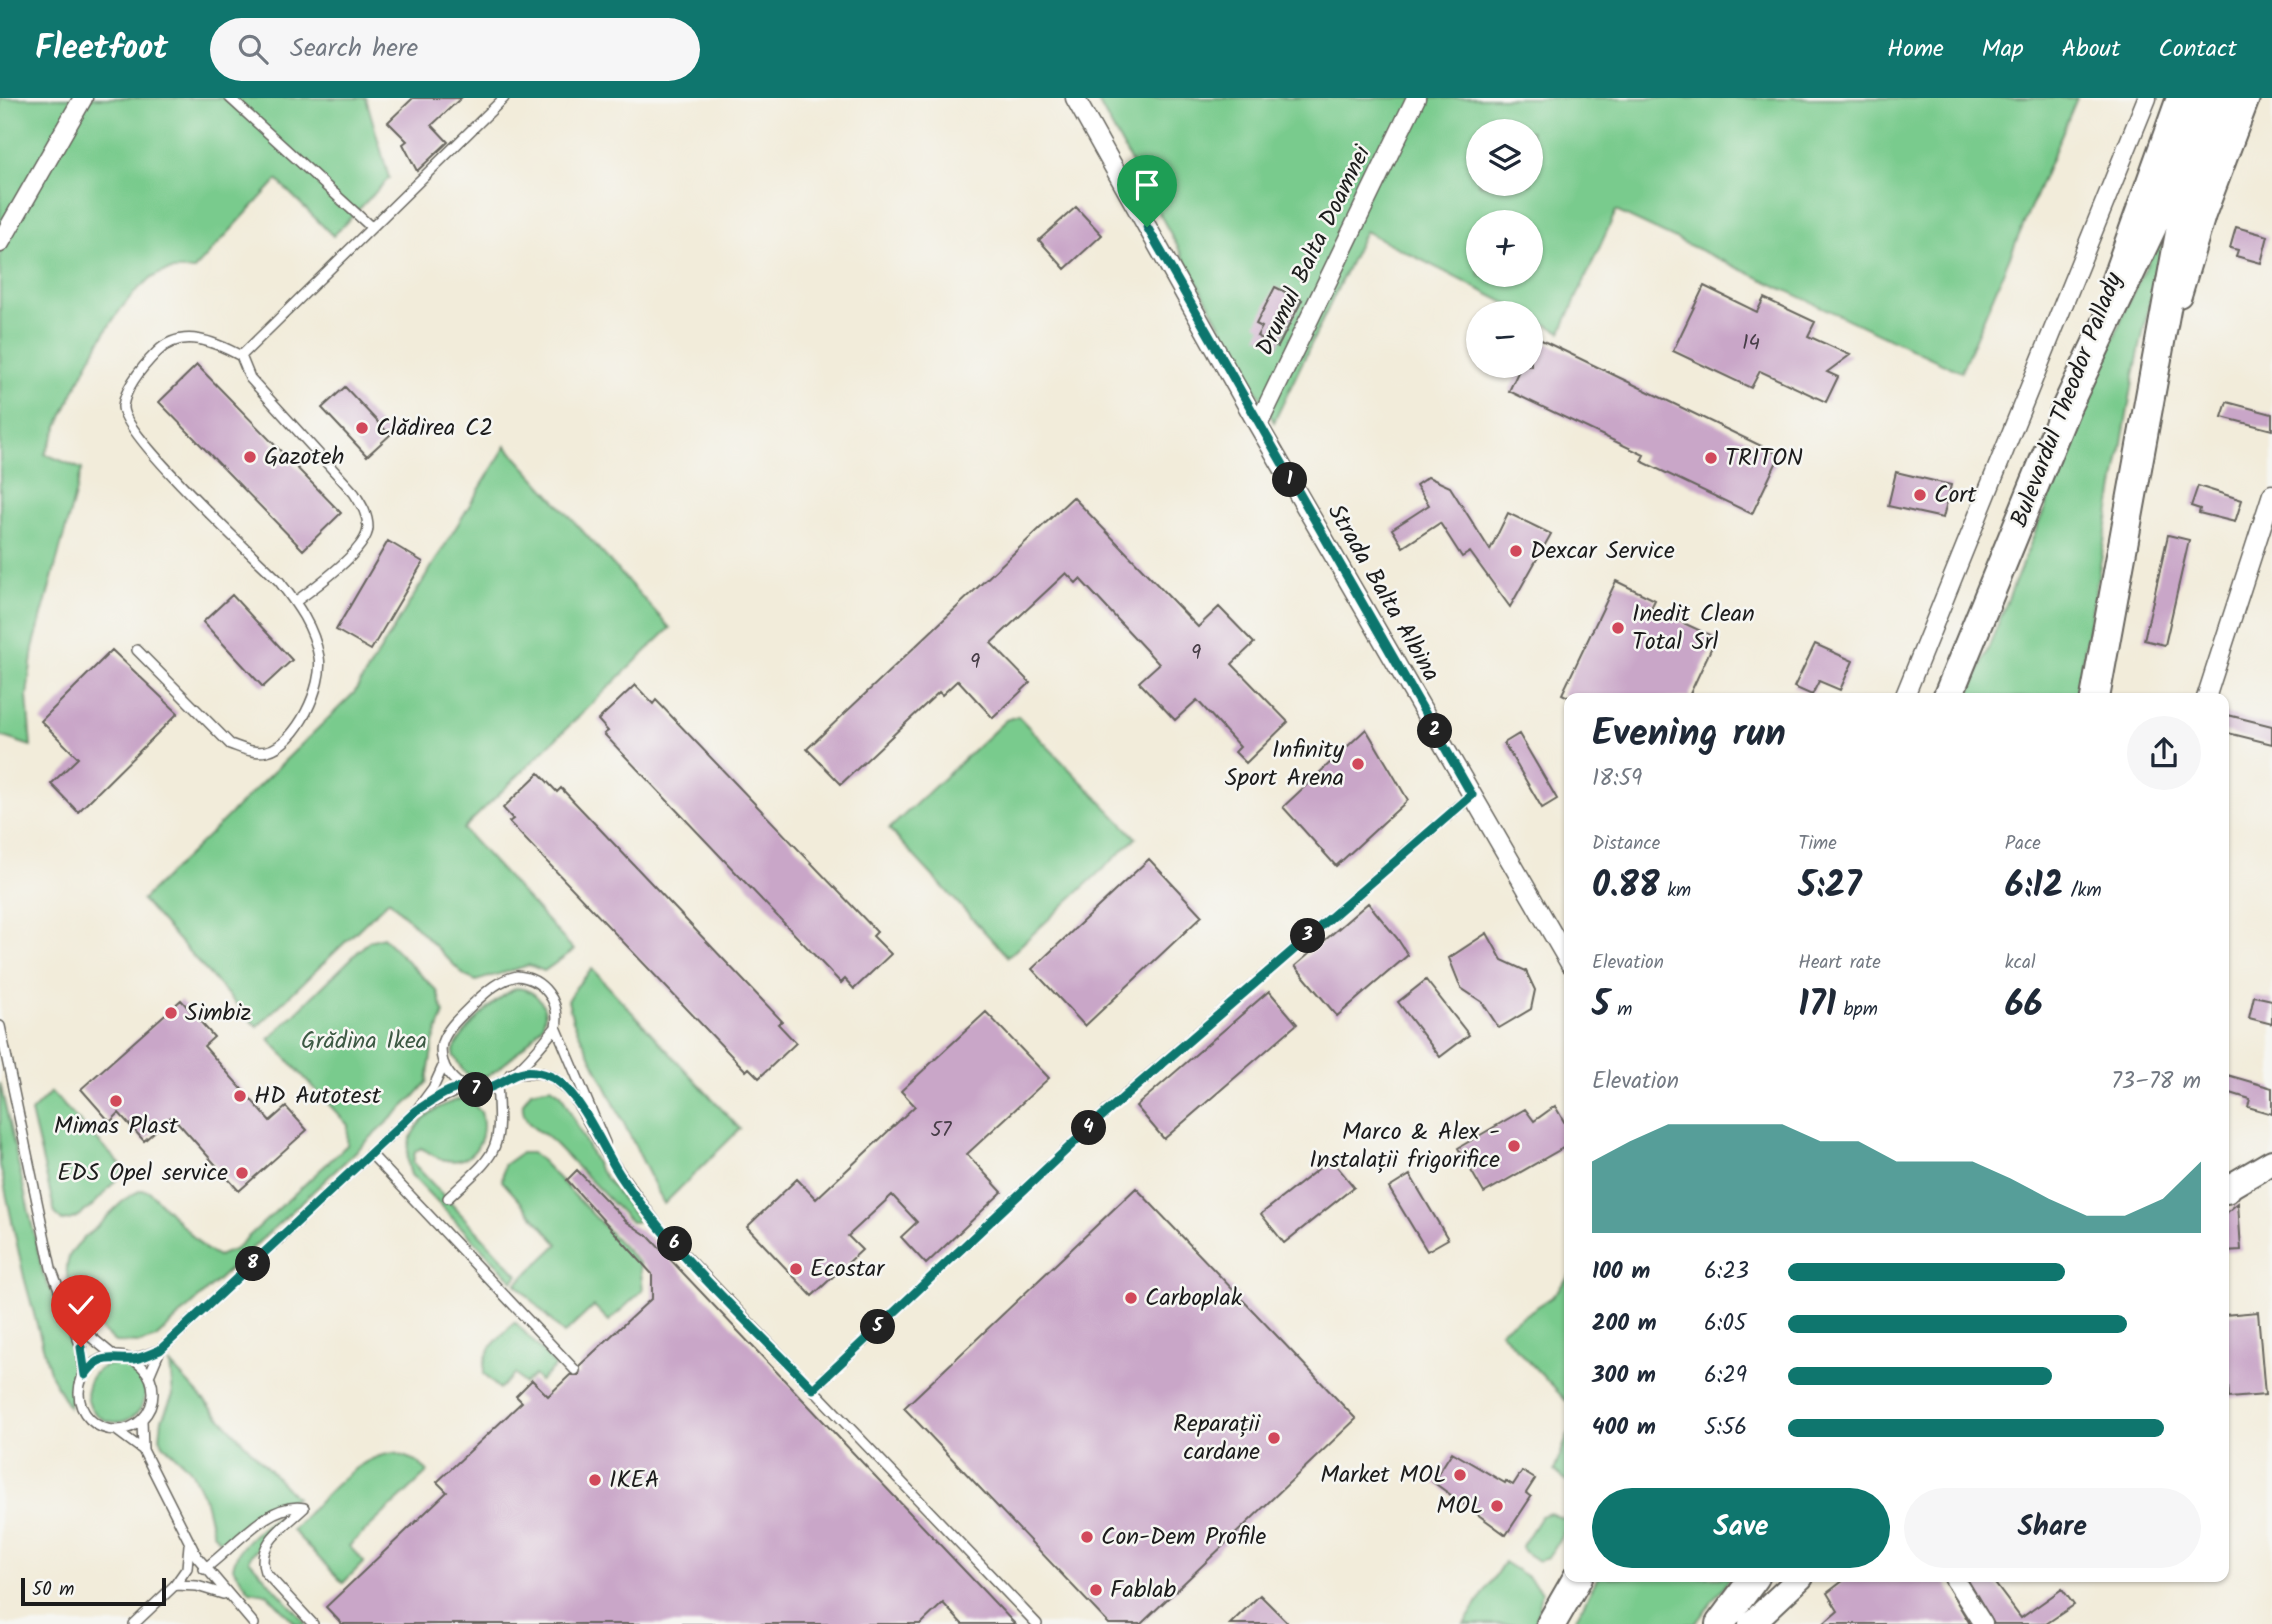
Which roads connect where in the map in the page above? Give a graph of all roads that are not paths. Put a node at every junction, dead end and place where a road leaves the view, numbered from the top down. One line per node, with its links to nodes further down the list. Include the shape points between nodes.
1 (83, 98): 12 (street)
2 (230, 98): 11 (lane)
3 (504, 98): 11 (lane)
4 (1075, 98): 15 (street, Strada Balta Albina)
5 (1416, 98): 15 (street, Drumul Balta Doamnei)
6 (2147, 98): 20 (street)
7 (2179, 98): 14 (main road, Bulevardul Theodor Pallady)
8 (2202, 98): 14 (main road, via 2152,227)
9 (2227, 98): 16 (main road, via 2181,227)
10 (2247, 98): 16 (main road, via 2203,215)
11 (371, 227): 13 (lane)
12 (0, 243)
13 (241, 356): 18 (lane, via 265,398 354,493 367,514 368,532 355,551); 18 (lane, via 199,338 162,347 132,386 123,407 126,421 146,448)
14 (2066, 408): 21 (main road, Bulevardul Theodor Pallady)
15 (1258, 425): 24 (street, Strada Balta Albina)
16 (2144, 435): 22 (main road)
17 (2272, 494): 23 (street)
18 (295, 602): 19 (lane, via 311,628 320,659 317,689 285,740 269,751 230,744)
19 (137, 650)
20 (1906, 693)
21 (1949, 693)
22 (2096, 693)
23 (2208, 693)
24 (1472, 795): 25 (street, Strada Balta Albina); 45 (lane, via 1101,1117)
25 (1564, 954)
26 (0, 1026): 38 (lane, via 51,1268)
27 (556, 1027): 28 (lane, via 556,1007 545,989 528,977 506,979 451,1027 442,1044); 29 (lane); 35 (lane)
28 (443, 1064): 31 (lane); 32 (lane)
29 (510, 1074): 30 (lane); 35 (lane, via 541,1073 563,1085)
30 (497, 1084): 31 (lane, via 479,1090); 37 (lane, via 495,1151)
31 (464, 1087): 32 (lane)
32 (416, 1111): 33 (lane)
33 (371, 1154): 39 (lane); 42 (lane)
34 (2272, 1163): 36 (main road)
35 (615, 1167): 45 (lane, via 678,1249)
36 (2229, 1187)
37 (449, 1198)
38 (71, 1320): 40 (lane); 43 (lane)
39 (160, 1350): 41 (lane); 44 (lane)
40 (114, 1356): 41 (lane); 43 (lane, via 98,1362)
41 (131, 1360): 44 (lane)
42 (575, 1370)
43 (85, 1375): 47 (lane, via 79,1393 84,1412 97,1425)
44 (149, 1376): 46 (lane, via 153,1398)
45 (813, 1389): 61 (lane)
46 (142, 1420): 47 (lane); 48 (lane)
47 (116, 1430): 48 (lane)
48 (142, 1450): 49 (lane)
49 (188, 1540): 50 (lane); 55 (lane, via 187,1568)
50 (204, 1569): 56 (lane); 60 (lane, via 274,1512 289,1506 304,1508 265,1547 262,1564)
51 (1575, 1582): 62 (main road)
52 (1751, 1582): 63 (main road)
53 (1796, 1582): 57 (main road)
54 (1955, 1582): 64 (street)
55 (176, 1585): 56 (lane); 58 (lane)
56 (228, 1596): 59 (lane)
57 (1752, 1623)
58 (134, 1624)
59 (254, 1624)
60 (313, 1624)
61 (1037, 1624)
62 (1551, 1624)
63 (1720, 1624)
64 (1983, 1624)

